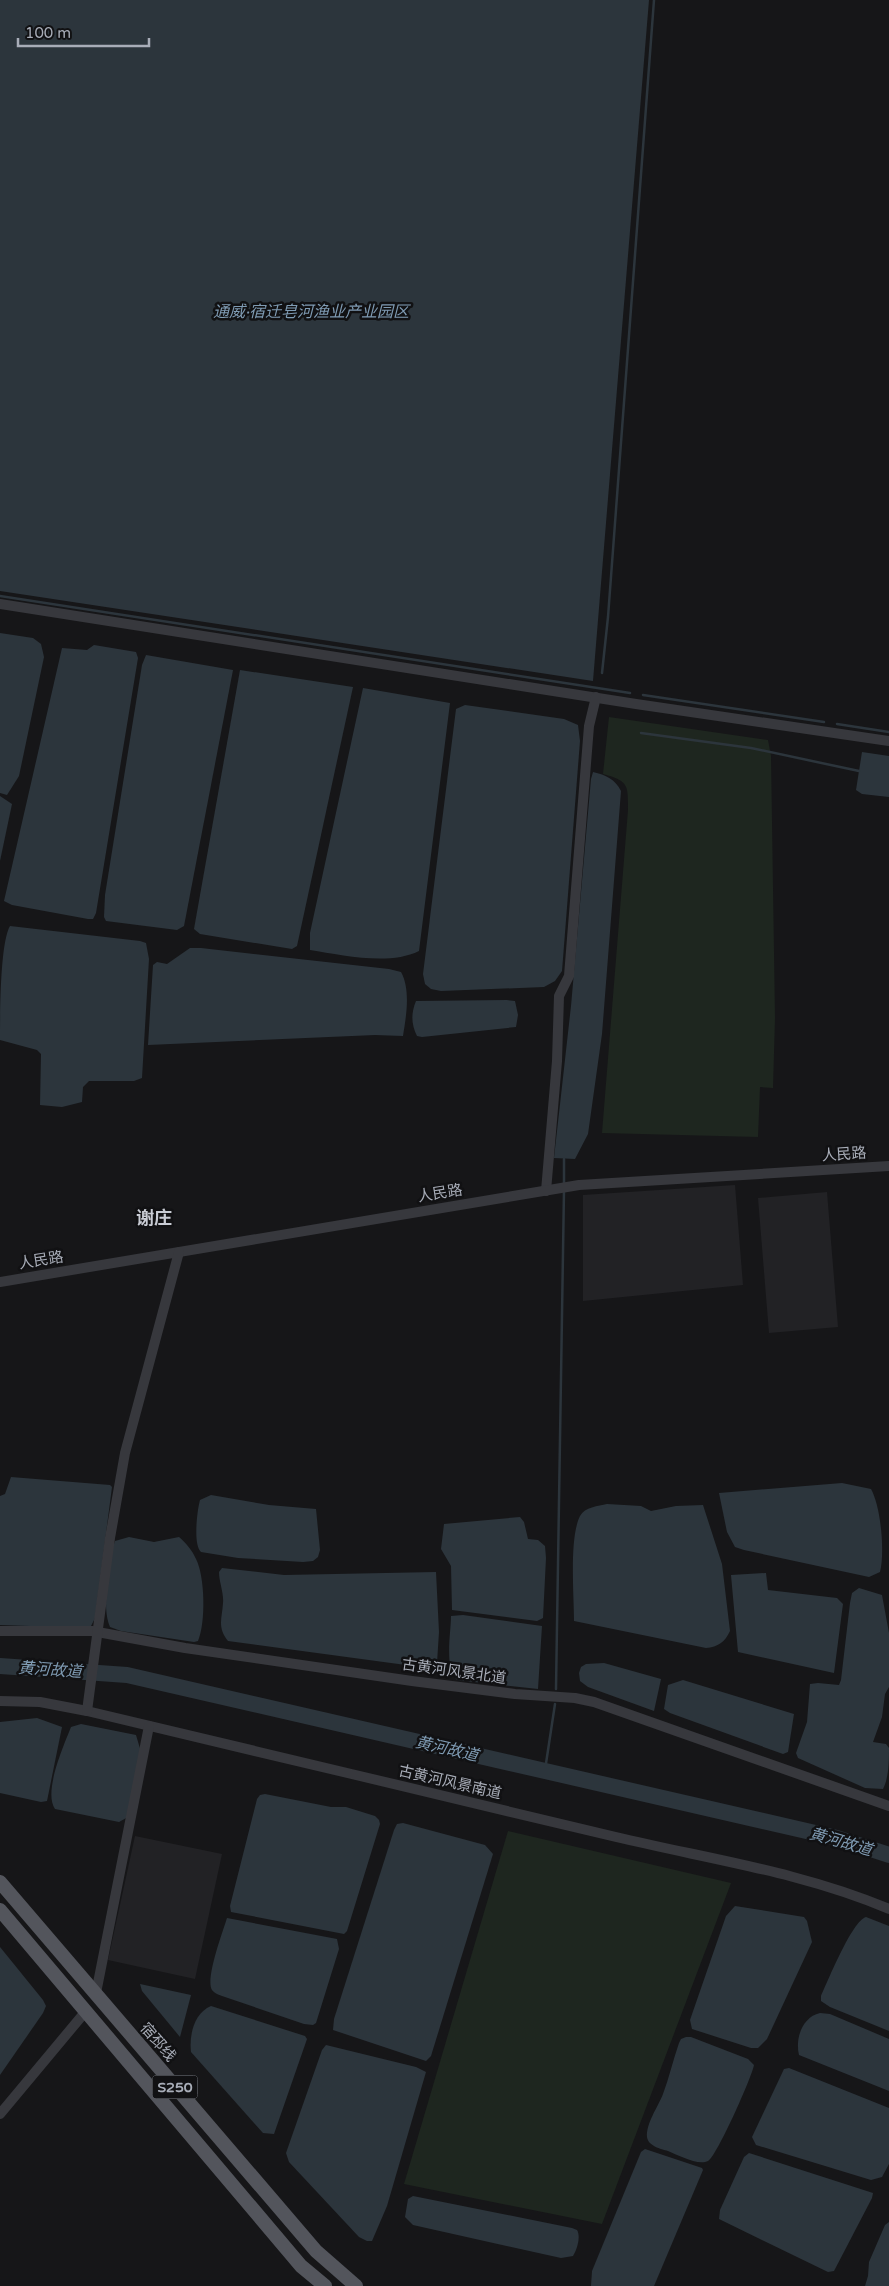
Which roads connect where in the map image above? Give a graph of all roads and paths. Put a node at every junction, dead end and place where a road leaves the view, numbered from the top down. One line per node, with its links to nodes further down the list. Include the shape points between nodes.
1 (0, 604): 2 (street)
2 (596, 697): 3 (street); 5 (street, via 589,726 570,976 559,996 558,1061)
3 (889, 741)
4 (889, 1166): 5 (street, 人民路)
5 (546, 1191): 6 (street, 人民路)
6 (178, 1252): 7 (street, 人民路); 9 (street, via 124,1453)
7 (0, 1282)
8 (0, 1631): 9 (street, 古黄河风景北道)
9 (97, 1636): 11 (street); 13 (street, 古黄河风景北道, via 392,1678 594,1702)
10 (0, 1701): 11 (street, 古黄河风景南道)
11 (87, 1708): 12 (street, 古黄河风景南道)
12 (149, 1726): 15 (street, 古黄河风景南道, via 798,1878 837,1888); 17 (street)
13 (889, 1806)
14 (0, 1882): 17 (main road, 宿邳线 / S250)
15 (889, 1909)
16 (0, 1910): 18 (main road, S250)
17 (96, 1993): 21 (main road, 宿邳线 / S250, via 316,2251)
18 (86, 2012): 19 (street); 20 (main road, S250, via 301,2266)
19 (0, 2114)
20 (325, 2286)
21 (356, 2286)

